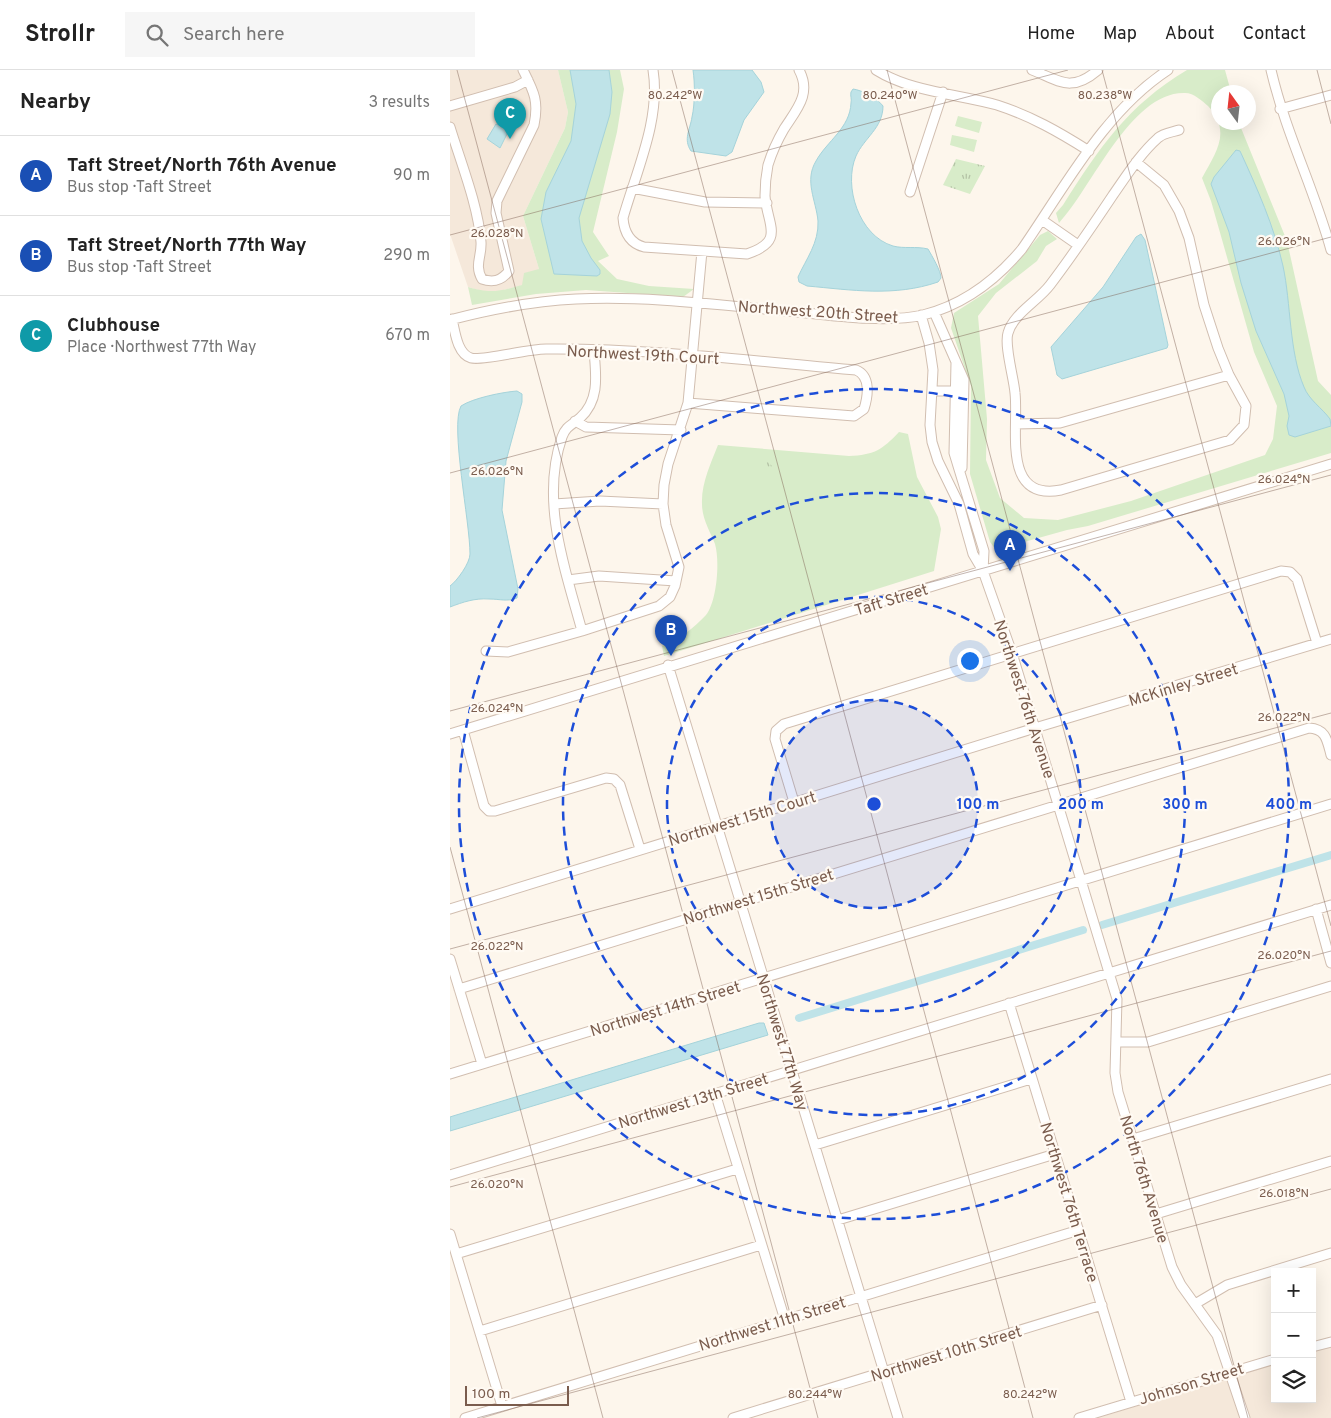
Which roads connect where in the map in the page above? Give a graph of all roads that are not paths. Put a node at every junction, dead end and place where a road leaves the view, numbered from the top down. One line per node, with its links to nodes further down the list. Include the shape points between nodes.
1 (523, 70): 9 (street)
2 (652, 70): 18 (street, via 650,125)
3 (800, 70): 20 (street, via 804,86 802,101 772,151 766,174)
4 (876, 70): 10 (street, via 909,84)
5 (1032, 70): 6 (street, via 1057,82 1075,84)
6 (1098, 70)
7 (1168, 70): 16 (street, Northwest 20th Street, via 1149,82 1113,118)
8 (1271, 70): 13 (street)
9 (528, 80): 12 (street, via 515,87); 14 (street, via 537,100 534,125 496,201 509,271 499,280 490,282 482,279 477,271 482,245 480,227)
10 (943, 92): 16 (street, via 1026,115); 19 (street)
11 (1331, 95): 13 (street)
12 (450, 106)
13 (1280, 109): 23 (street)
14 (450, 127)
15 (1179, 130): 17 (street, via 1160,136)
16 (1089, 151): 21 (street, Northwest 20th Street)
17 (1136, 162): 22 (street); 31 (street, via 1164,185 1179,211 1189,238 1204,305)
18 (632, 188): 20 (street, via 705,202); 24 (street, via 623,218 624,230 636,245)
19 (910, 192)
20 (767, 203): 24 (street, via 772,232 769,242 760,250 747,254)
21 (1042, 220): 22 (street); 26 (street, Northwest 20th Street, via 1017,256 986,285)
22 (1078, 245): 36 (street, via 1049,286 1013,322 1007,334)
23 (1331, 250)
24 (702, 251): 25 (street)
25 (698, 303): 27 (street, Northwest 20th Street, via 886,319); 28 (street, Northwest 20th Street, via 576,299 498,308); 30 (street)
26 (934, 312): 27 (street, Northwest 20th Street); 33 (street, Northwest 76th Avenue, via 956,363)
27 (921, 315): 32 (street, Northwest 76th Avenue, via 933,370)
28 (451, 320): 29 (street, Northwest 19th Court, via 461,350 471,358 524,350)
29 (594, 351): 30 (street, Northwest 19th Court); 35 (street, via 595,392 591,404)
30 (693, 356): 34 (street); 34 (street, Northwest 19th Court, via 860,372 867,386 866,404 861,413 854,416)
31 (1229, 375): 36 (street, via 1060,423); 36 (street, via 1244,400 1247,414 1244,425 1230,440 1061,490 1040,492 1029,486 1015,458)
32 (932, 391): 33 (street); 41 (street, Northwest 76th Avenue, via 932,442 959,504 973,554)
33 (959, 391): 41 (street, Northwest 76th Avenue, via 954,453 984,550)
34 (688, 403): 37 (street)
35 (575, 421): 37 (street, via 586,427); 39 (street, via 566,427 562,438)
36 (1016, 424)
37 (681, 430): 40 (street, via 668,464)
38 (1331, 464): 41 (street, Taft Street)
39 (554, 504): 40 (street, via 623,501); 42 (street, via 559,546)
40 (663, 504): 43 (street, via 679,567)
41 (983, 571): 48 (street, Northwest 76th Avenue); 49 (street, Taft Street)
42 (568, 580): 43 (street, via 599,576); 44 (street)
43 (676, 581): 44 (street, via 670,596 658,606)
44 (582, 631): 47 (street, via 508,652)
45 (1331, 639): 46 (street, McKinley Street)
46 (1317, 644): 48 (street, via 1297,579 1290,572 1280,571); 50 (street, McKinley Street)
47 (486, 651)
48 (1012, 653): 50 (street, Northwest 76th Avenue); 54 (street, via 784,724 776,731 775,739)
49 (668, 666): 51 (street, Taft Street); 57 (street, Northwest 77th Way)
50 (1034, 728): 54 (street, Northwest 15th Court); 55 (street, Northwest 76th Avenue)
51 (463, 730): 52 (street, Taft Street); 58 (street, via 484,806 489,811 495,812 606,778 614,779 620,785)
52 (450, 734)
53 (1331, 755): 55 (street, Northwest 15th Street, via 1325,733 1319,728 1309,728)
54 (794, 802): 57 (street, Northwest 15th Court)
55 (1058, 804): 59 (street, Northwest 76th Avenue); 60 (street, Northwest 15th Street)
56 (1331, 804): 59 (street, Northwest 14th Street)
57 (718, 826): 58 (street, Northwest 15th Court); 60 (street, Northwest 77th Way)
58 (640, 849): 62 (street, Northwest 15th Court)
59 (1081, 879): 66 (street, Northwest 76th Avenue); 67 (street, Northwest 14th Street)
60 (741, 901): 67 (street, Northwest 77th Way); 69 (street, Northwest 15th Street)
61 (1331, 905): 63 (street, Northwest 13th Street)
62 (450, 909)
63 (1316, 909): 65 (street); 66 (street, Northwest 13th Street)
64 (450, 959): 69 (street)
65 (1331, 963)
66 (1108, 972): 70 (street, Northwest 13th Street); 71 (street, North 76th Avenue, via 1117,999)
67 (764, 978): 72 (street, Northwest 14th Street); 73 (street, Northwest 77th Way)
68 (1331, 986): 71 (street, via 1148,1042)
69 (459, 989): 72 (street)
70 (1009, 1003): 73 (street, Northwest 13th Street); 75 (street, Northwest 76th Terrace)
71 (1117, 1042): 78 (street, North 76th Avenue, via 1115,1073)
72 (482, 1064): 74 (street, Northwest 14th Street)
73 (792, 1069): 77 (street, Northwest 13th Street); 79 (street, Northwest 77th Way)
74 (450, 1074)
75 (1031, 1079): 79 (street); 80 (street, Northwest 76th Terrace)
76 (1331, 1079): 78 (street)
77 (715, 1093): 82 (street); 83 (street, Northwest 13th Street)
78 (1133, 1139): 84 (street, North 76th Avenue)
79 (815, 1145): 85 (street, Northwest 77th Way)
80 (1055, 1154): 85 (street); 86 (street, Northwest 76th Terrace)
81 (1331, 1161): 84 (street)
82 (737, 1169): 88 (street); 90 (street)
83 (450, 1175)
84 (1156, 1214): 92 (street, North 76th Avenue, via 1172,1267)
85 (838, 1220): 91 (street, Northwest 77th Way)
86 (1079, 1230): 91 (street, Northwest 11th Street); 93 (street, Northwest 76th Terrace)
87 (450, 1234): 90 (street)
88 (761, 1245): 94 (street); 95 (street)
89 (1331, 1253): 92 (street, via 1227,1285)
90 (456, 1254): 95 (street)
91 (861, 1296): 94 (street, Northwest 11th Street); 99 (street, Northwest 77th Way)
92 (1195, 1304): 100 (street, North 76th Avenue, via 1217,1335)
93 (1102, 1305): 99 (street, Northwest 10th Street); 101 (street, Northwest 76th Terrace)
94 (785, 1320): 102 (street, Northwest 11th Street)
95 (480, 1331): 102 (street)
96 (1331, 1342): 97 (street)
97 (1316, 1347)
98 (1271, 1359): 100 (street, Johnson Street)
99 (884, 1372): 104 (street, Northwest 10th Street); 105 (street, Northwest 77th Way)
100 (1230, 1372): 101 (street, Johnson Street); 107 (street)
101 (1130, 1402): 106 (street, Johnson Street)
102 (502, 1406): 103 (street, Northwest 11th Street)
103 (465, 1418)
104 (733, 1418)
105 (898, 1418)
106 (1079, 1418)
107 (1245, 1418)

